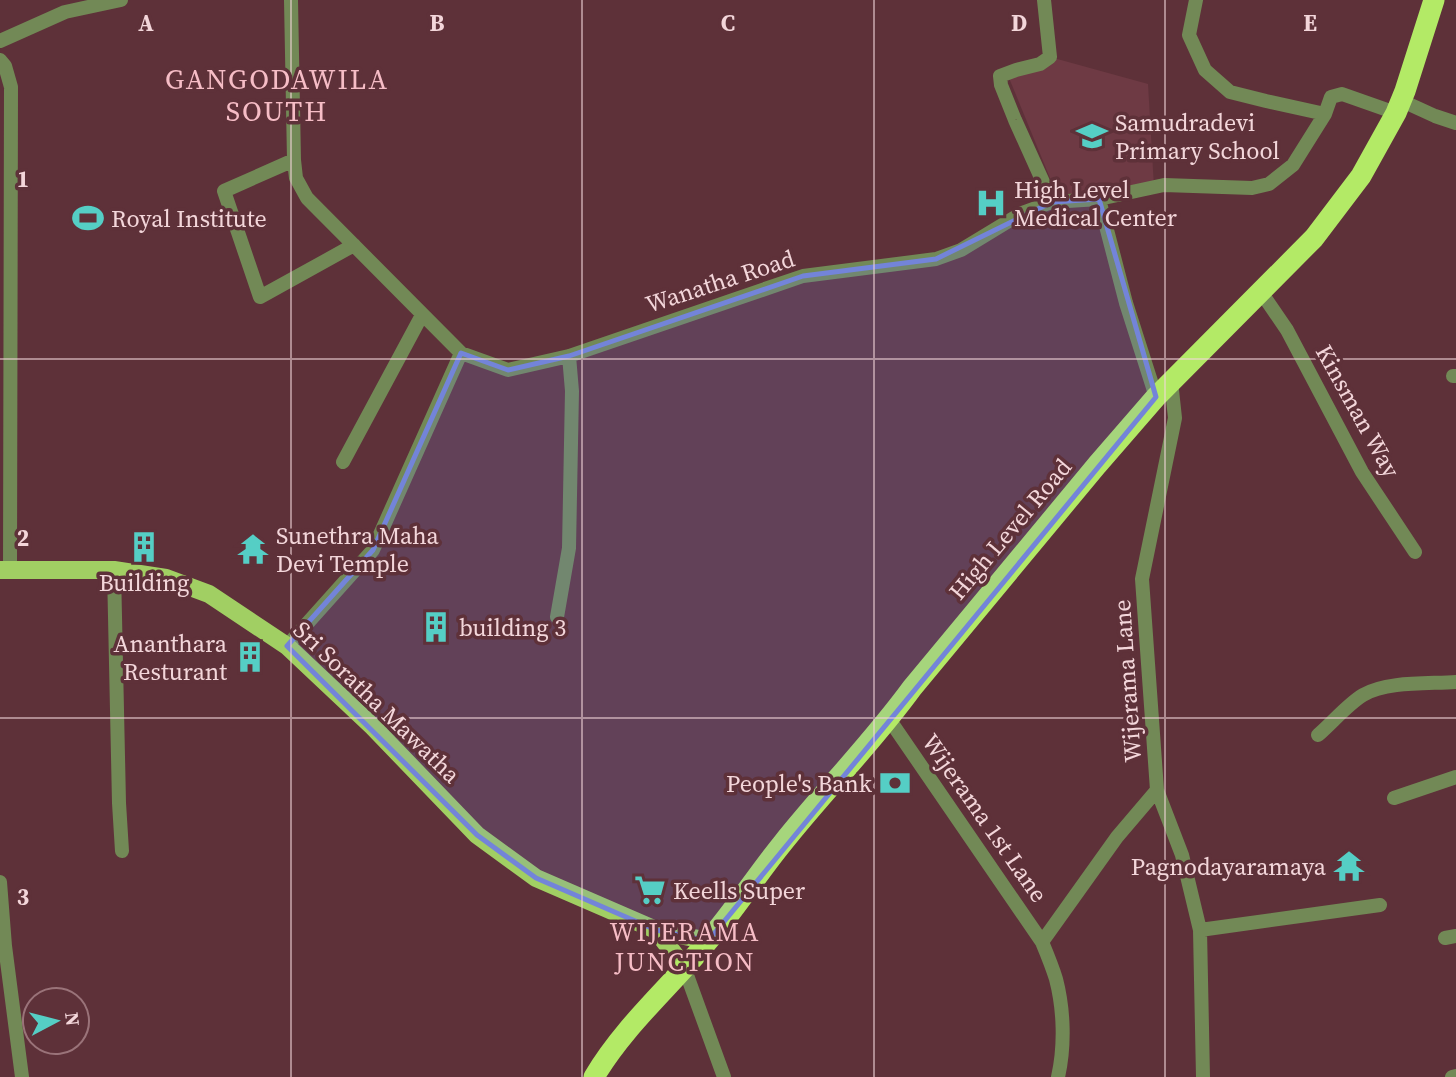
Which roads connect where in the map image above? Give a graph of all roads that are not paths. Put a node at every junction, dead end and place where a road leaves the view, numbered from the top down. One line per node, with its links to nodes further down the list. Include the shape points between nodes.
1 (121, 0): 6 (street, via 65,12)
2 (291, 0): 11 (street, Wanatha Road)
3 (1044, 0): 13 (street, via 1050,57 1000,76)
4 (1196, 0): 9 (street, via 1189,35 1205,70 1230,92)
5 (1434, 0): 8 (highway, High Level Road)
6 (0, 41)
7 (0, 60): 23 (street, via 11,87)
8 (1398, 106): 9 (street, Wanatha Road, via 1342,94 1331,97); 10 (street); 15 (highway, High Level Road, via 1361,176 1314,238)
9 (1325, 114): 12 (street, Wanatha Road, via 1293,165 1269,184 1252,188 1164,186)
10 (1456, 123)
11 (294, 160): 14 (street, Wanatha Road, via 296,178 307,198); 14 (street, via 224,191 260,297)
12 (1099, 199): 13 (street, Wanatha Road); 20 (street)
13 (1052, 202): 18 (street, Wanatha Road, via 936,259 803,276)
14 (354, 245): 16 (street, Wanatha Road)
15 (1261, 292): 19 (highway, High Level Road); 22 (street, Kinsman Way, via 1287,330 1362,472)
16 (422, 315): 17 (street, Wanatha Road); 21 (street)
17 (461, 353): 18 (street, Wanatha Road, via 508,370); 26 (street, via 373,550)
18 (569, 356): 25 (street, via 569,548)
19 (1171, 381): 20 (highway, High Level Road); 31 (street, Wijerama Lane, via 1175,418 1142,579)
20 (1156, 397): 28 (highway, High Level Road)
21 (343, 462)
22 (1415, 552)
23 (5, 570): 24 (main road, Sri Soratha Mawatha)
24 (114, 570): 26 (main road, Sri Soratha Mawatha, via 166,578 209,594); 33 (street)
25 (557, 617)
26 (287, 646): 36 (main road, Sri Soratha Mawatha, via 477,835 536,878)
27 (1456, 682): 29 (street, via 1376,688)
28 (889, 719): 38 (highway, High Level Road, via 783,843); 39 (street, Wijerama 1st Lane)
29 (1318, 735)
30 (1456, 777): 32 (street)
31 (1157, 790): 37 (street, via 1182,855); 39 (street, Wijerama Lane, via 1117,837)
32 (1394, 798)
33 (122, 851)
34 (0, 882): 41 (street)
35 (1380, 905): 37 (street)
36 (656, 930): 38 (main road, Sri Soratha Mawatha); 40 (main road, Sri Soratha Mawatha)
37 (1200, 930): 45 (street)
38 (708, 941): 40 (highway, High Level Road)
39 (1042, 942): 44 (street, Wijerama 1st Lane, via 1056,979 1062,1017)
40 (684, 967): 42 (highway, High Level Road, via 636,1020); 43 (street)
41 (22, 1077)
42 (594, 1077)
43 (724, 1077)
44 (1058, 1077)
45 (1203, 1077)

